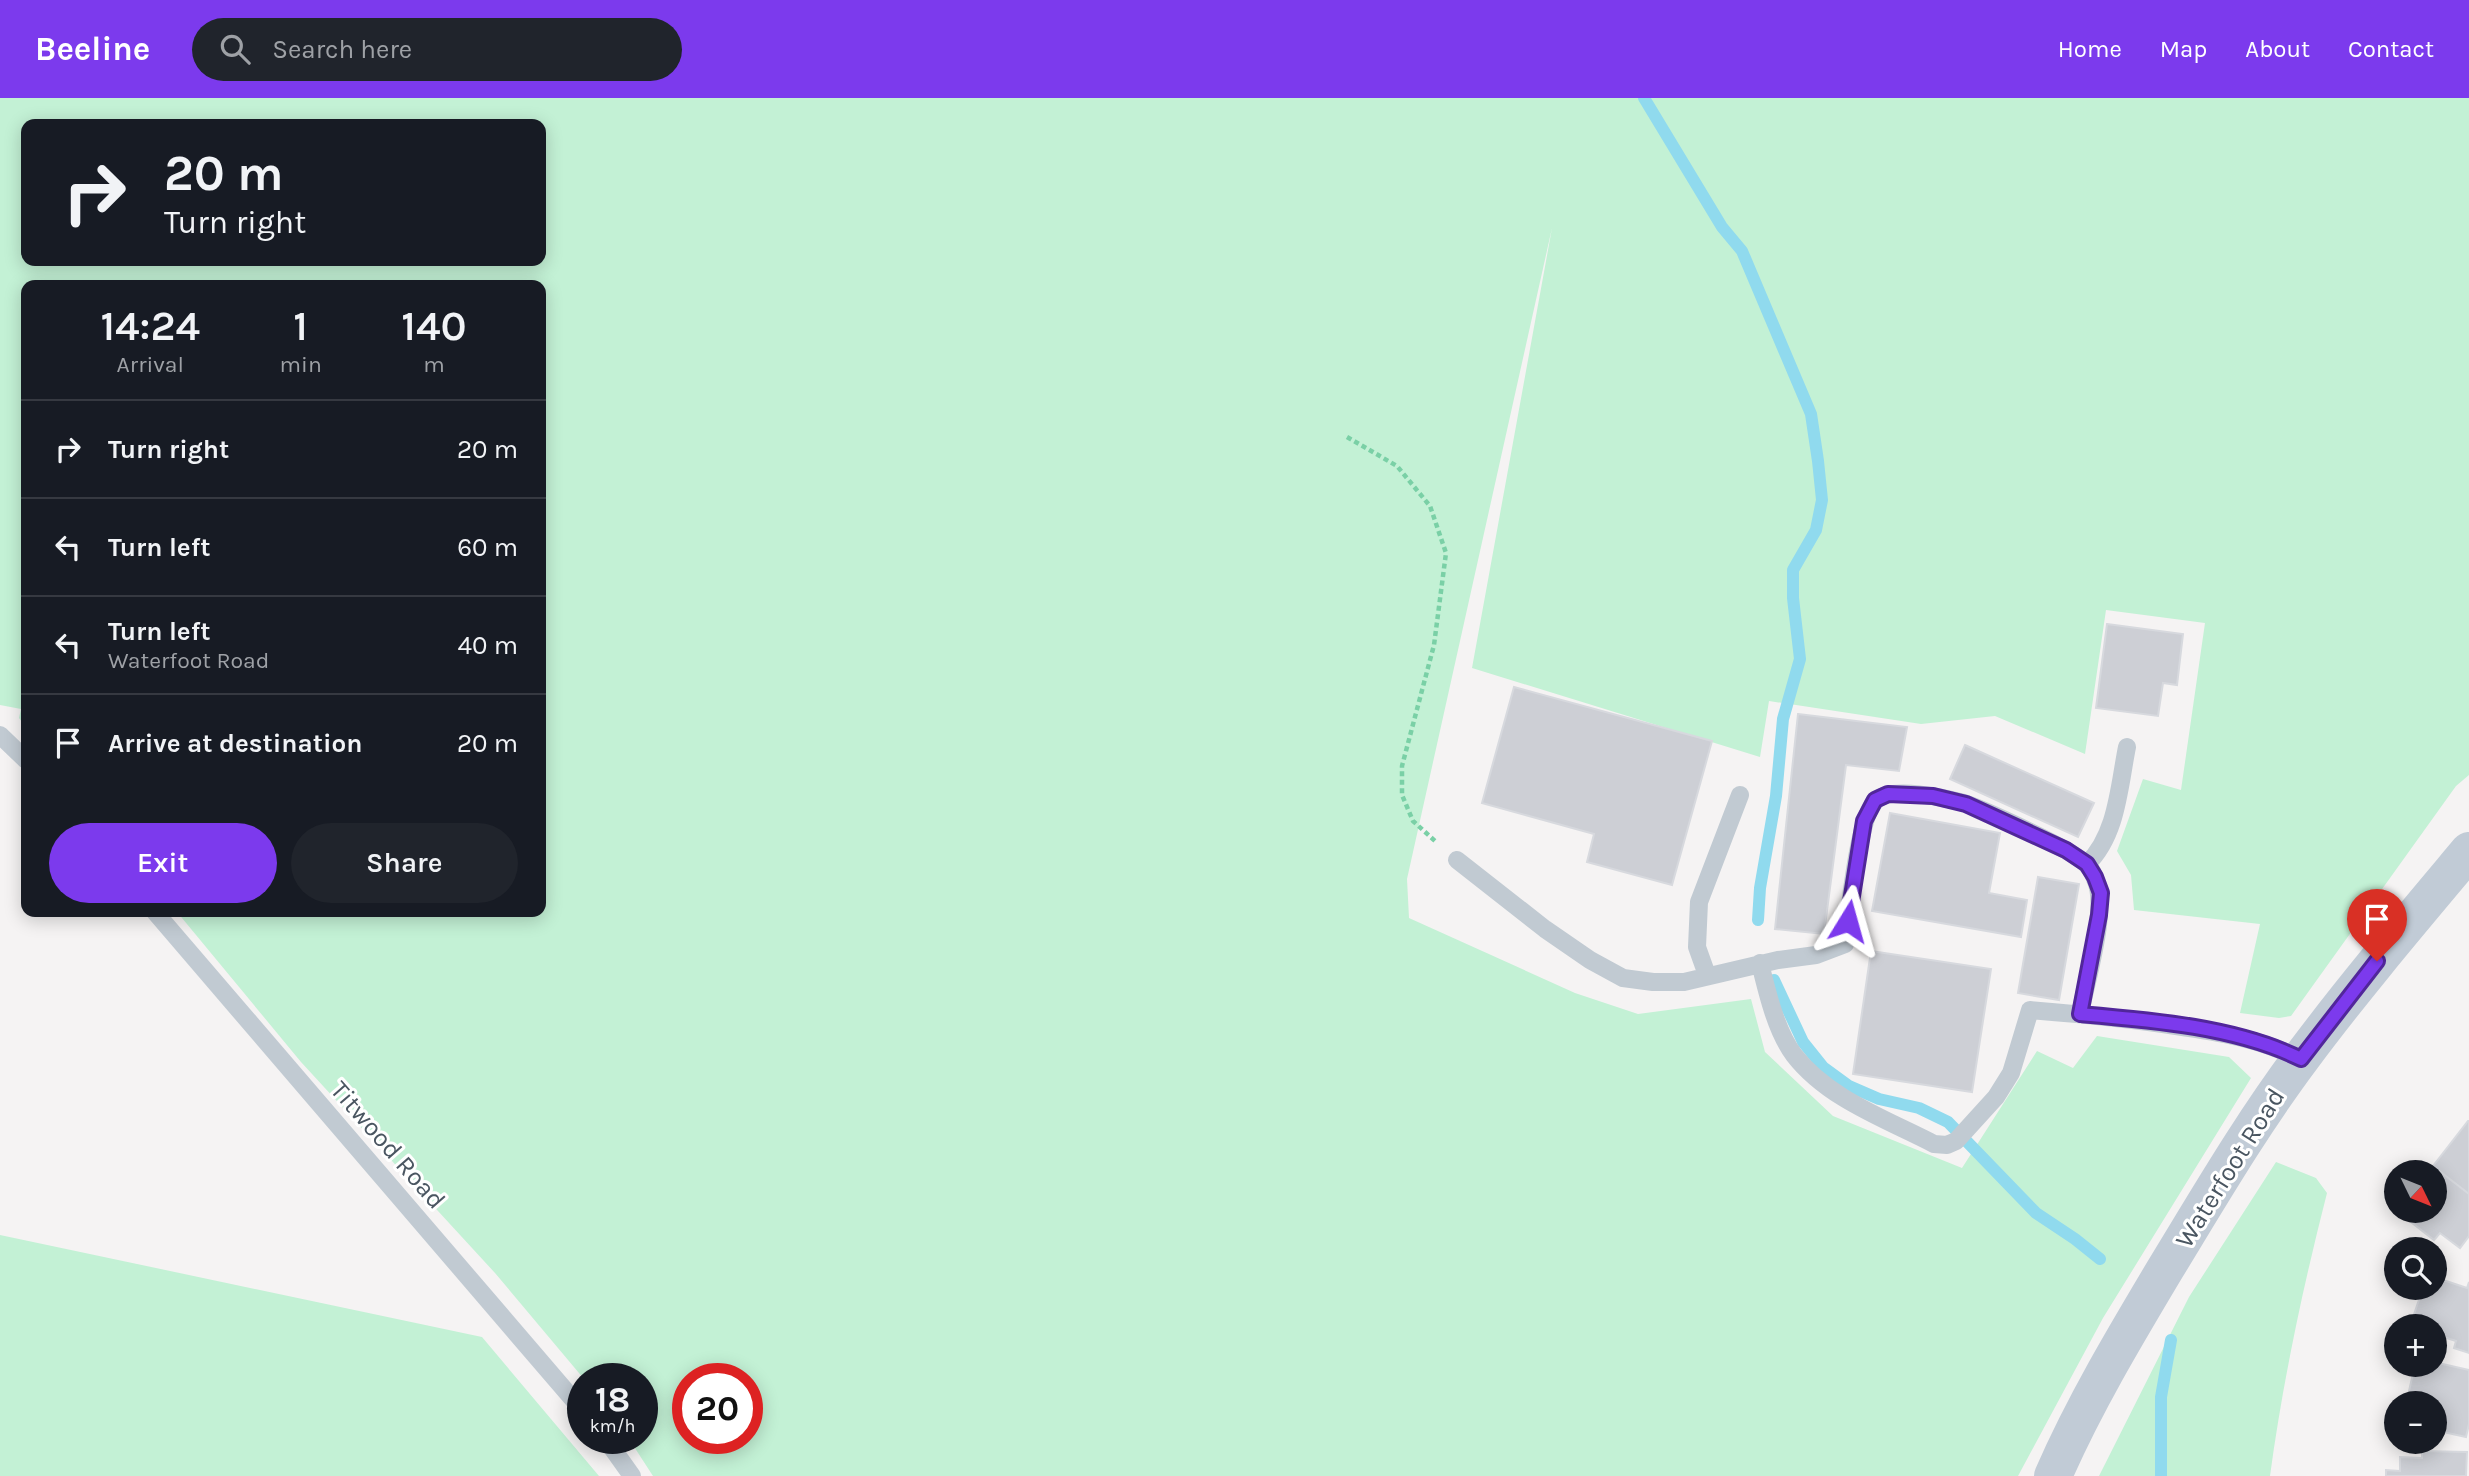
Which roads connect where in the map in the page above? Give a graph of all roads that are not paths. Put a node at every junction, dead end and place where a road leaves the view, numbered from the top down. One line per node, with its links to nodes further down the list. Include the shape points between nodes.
1 (0, 735): 3 (lane)
2 (2127, 747): 7 (lane, via 2106,842)
3 (21, 755)
4 (1740, 795): 10 (lane, via 1699,902 1697,947)
5 (2469, 851): 12 (street, Waterfoot Road)
6 (1457, 860): 10 (lane, via 1545,929 1623,978 1684,982)
7 (2087, 864): 9 (lane, via 1966,804 1933,796 1888,794 1875,800 1864,821 1845,944 1816,955); 11 (lane, via 2101,893)
8 (159, 917): 13 (lane, Titwood Road)
9 (1760, 963): 10 (lane); 11 (lane, via 1771,1009 1793,1054 1847,1101 1934,1144 1956,1140 1996,1097 2011,1073 2030,1010)
10 (1707, 975)
11 (2080, 1014): 12 (lane, via 2235,1034)
12 (2301, 1059): 16 (street, Waterfoot Road, via 2249,1133 2122,1341)
13 (567, 1392)
14 (616, 1454): 15 (lane)
15 (632, 1476)
16 (2053, 1476)

